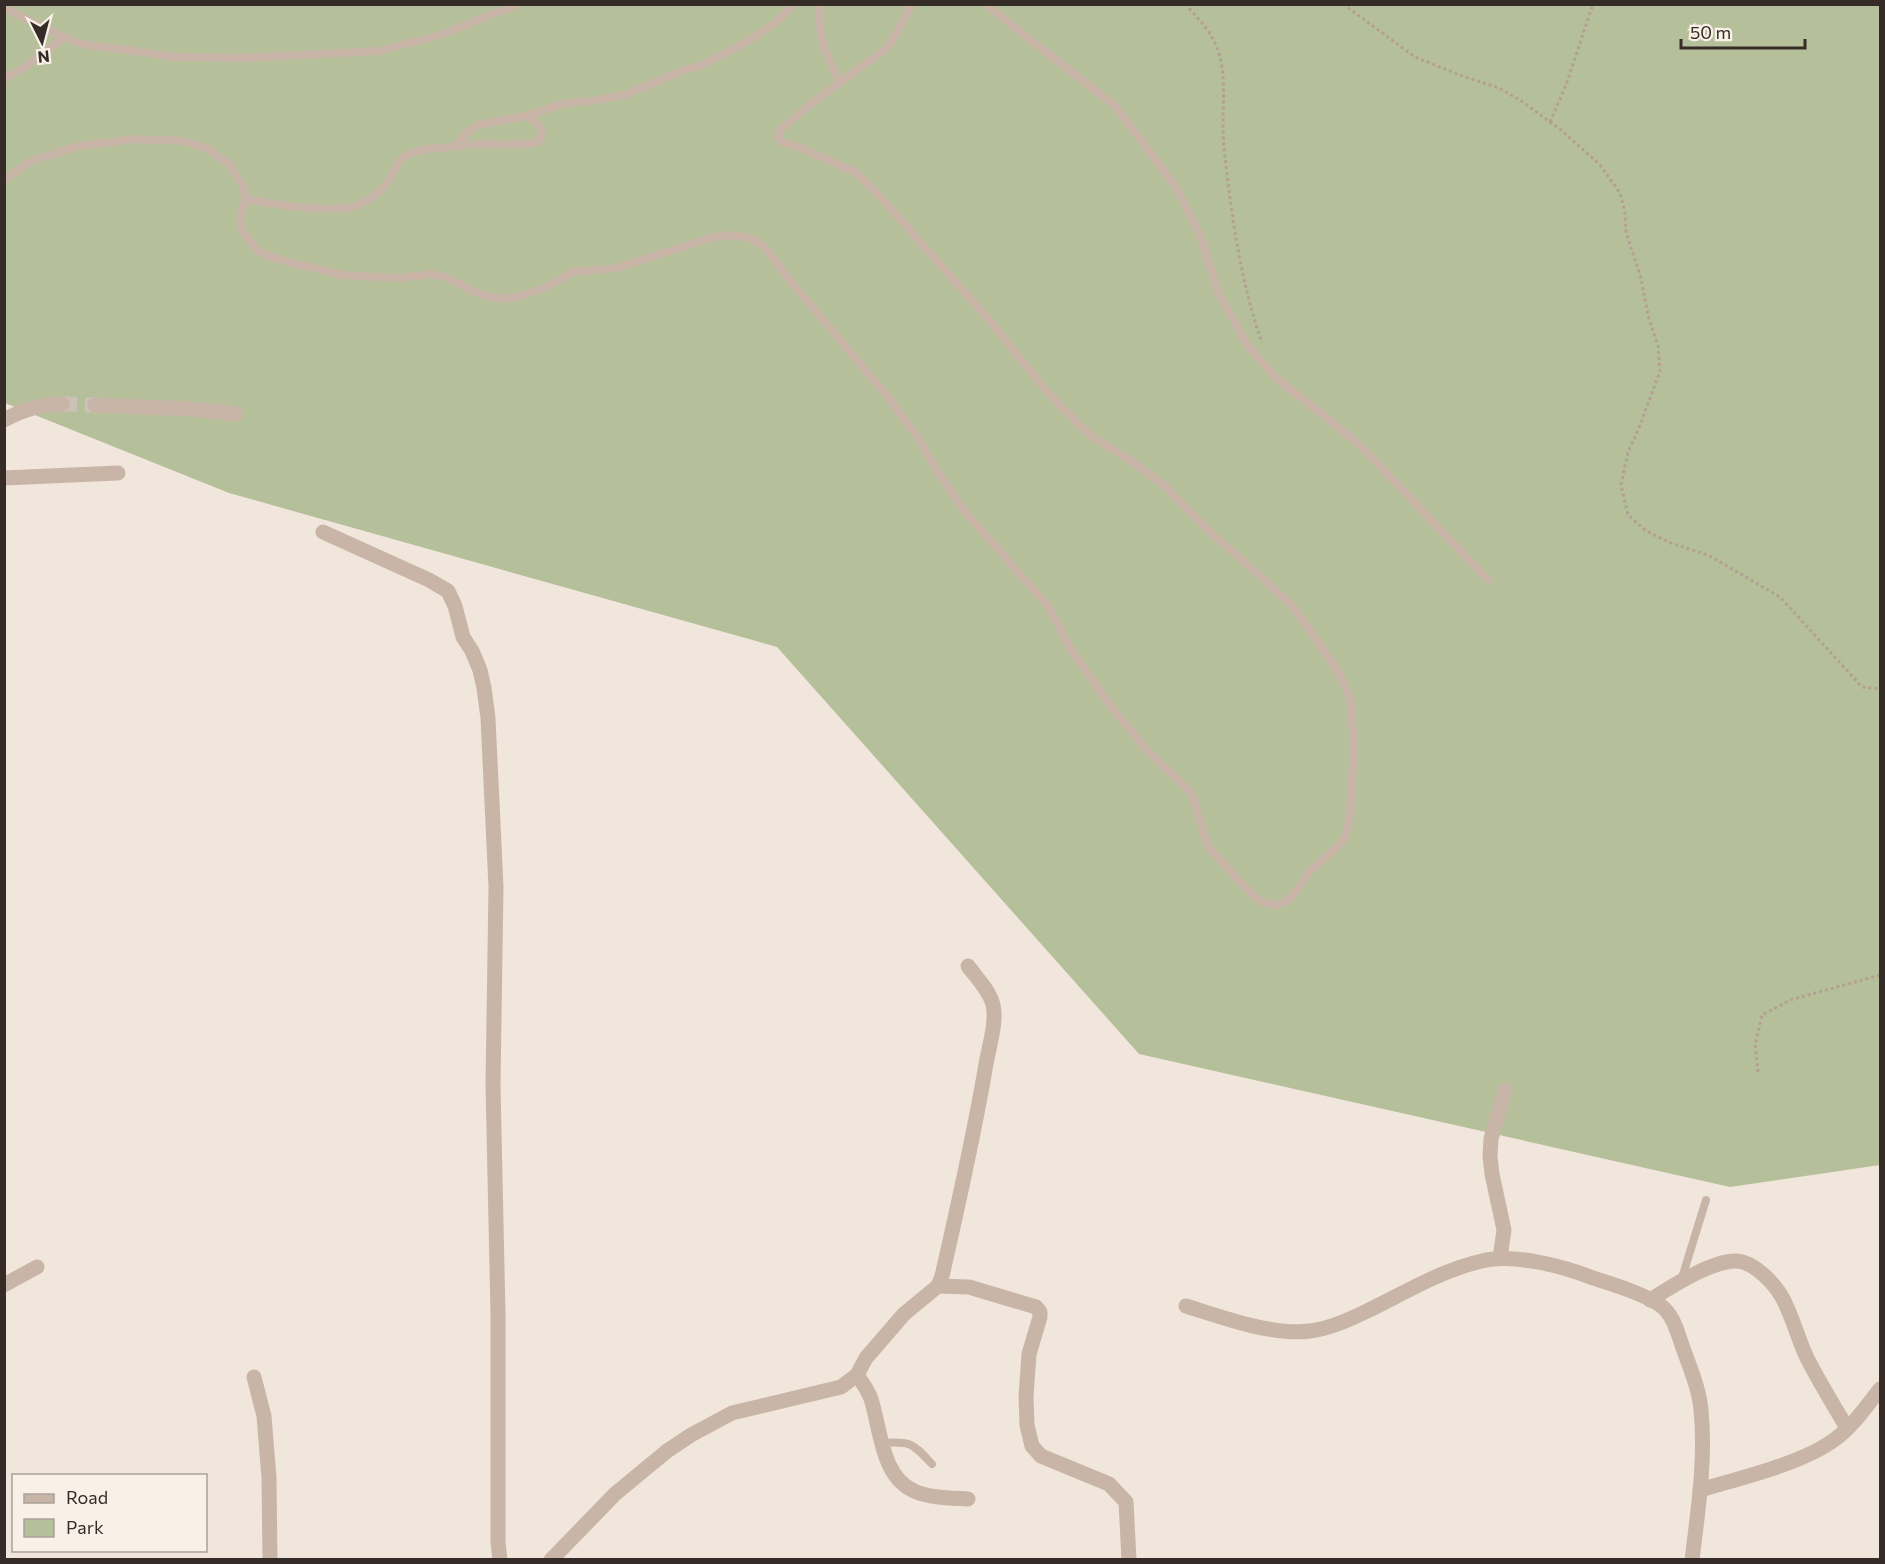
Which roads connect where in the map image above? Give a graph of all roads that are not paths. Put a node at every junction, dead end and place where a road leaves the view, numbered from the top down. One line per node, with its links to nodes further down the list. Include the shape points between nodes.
1 (519, 4): 7 (lane, via 440,35 378,51 177,57 82,45)
2 (795, 4): 10 (lane, via 748,41 700,66 624,95 562,104)
3 (821, 4): 9 (lane, via 820,32)
4 (912, 4): 9 (lane, via 887,48)
5 (985, 4): 21 (lane, via 1115,106 1176,187 1200,234 1218,292 1248,346 1276,378 1354,440)
6 (4, 7): 7 (lane)
7 (64, 37): 8 (lane, via 24,68)
8 (4, 78)
9 (840, 83): 13 (lane, via 780,130 778,137 782,142 855,172 990,321 1048,393 1091,436 1165,486 1294,608 1338,671 1350,697 1354,745 1350,816 1345,837 1310,871 1287,901 1276,905 1262,902 1208,847 1192,794 1144,747 1113,709 1074,653 1048,606 966,513 888,397 764,246 750,238 730,235 710,238 616,268 573,272 542,289 513,298 494,298 430,274 400,278 342,275 277,259 258,251 242,231 240,216)
10 (526, 116): 11 (lane, via 478,125); 11 (lane, via 537,121 542,129 537,142)
11 (457, 146): 13 (lane, via 406,156 384,188 359,204 315,208)
12 (4, 180): 13 (lane, via 29,162 78,146 136,139 183,141 207,148 230,165)
13 (246, 199)
14 (62, 404): 17 (street, via 40,405)
15 (95, 405): 16 (street)
16 (236, 414)
17 (4, 420)
18 (118, 473): 19 (street)
19 (4, 478)
20 (323, 532): 42 (street, via 448,591 484,688 496,887 493,1084)
21 (1488, 580)
22 (968, 966): 29 (street, via 990,996 994,1017 959,1202)
23 (1505, 1090): 25 (street, via 1490,1156 1504,1230)
24 (1707, 1200): 27 (lane)
25 (1500, 1258): 30 (street, via 1570,1269); 31 (street, via 1458,1268 1341,1323 1309,1332 1233,1321)
26 (37, 1267): 28 (street)
27 (1681, 1281): 30 (street); 35 (street, via 1736,1261 1750,1264 1769,1280 1782,1297 1808,1360)
28 (4, 1285)
29 (938, 1286): 32 (street, via 904,1314 866,1358); 43 (street, via 969,1287 1036,1307 1040,1312 1029,1354 1026,1397 1032,1446 1041,1456 1109,1484 1126,1502)
30 (1650, 1300): 38 (street, via 1670,1315 1696,1383 1701,1409)
31 (1186, 1306)
32 (857, 1375): 36 (street, via 870,1396); 40 (street, via 841,1388 732,1413 692,1435 615,1494)
33 (254, 1377): 41 (street, via 265,1426)
34 (1881, 1389): 35 (street)
35 (1846, 1428): 38 (street, via 1817,1451)
36 (882, 1443): 37 (lane, via 906,1442); 39 (street, via 886,1462 896,1479 914,1491)
37 (932, 1464)
38 (1700, 1490): 44 (street)
39 (968, 1499)
40 (559, 1557)
41 (270, 1560)
42 (500, 1560)
43 (1129, 1560)
44 (1692, 1560)

